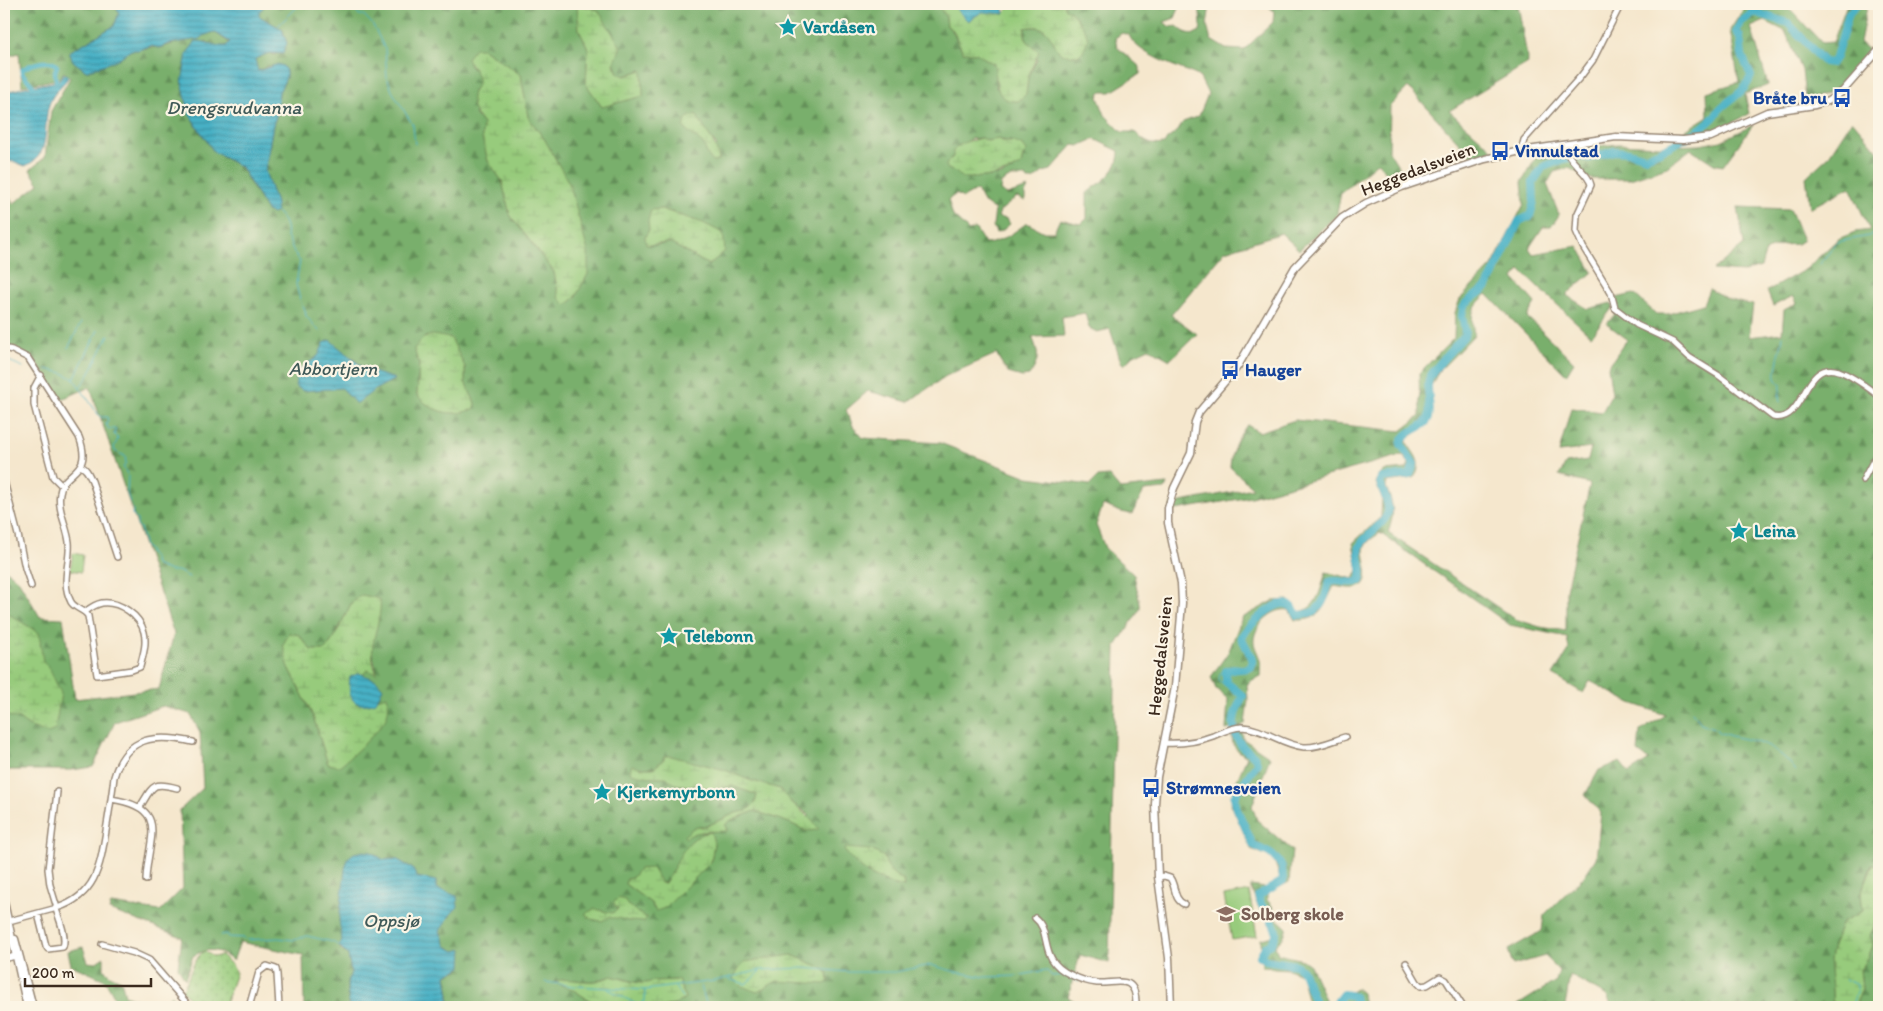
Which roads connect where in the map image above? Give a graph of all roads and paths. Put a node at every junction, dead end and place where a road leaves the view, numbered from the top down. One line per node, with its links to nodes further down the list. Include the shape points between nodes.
1 (1621, 4): 4 (street, via 1593,60 1524,140)
2 (1879, 50): 3 (main road, Heggedalsveien, via 1842,92 1828,101 1776,109 1711,137 1683,140 1616,137)
3 (1563, 145): 4 (main road, Heggedalsveien); 7 (street, via 1570,160 1588,178 1591,186 1576,223 1579,238 1611,292 1615,308 1626,318 1673,342 1772,417 1790,413 1813,378 1827,370 1840,371)
4 (1521, 151): 18 (main road, Heggedalsveien, via 1485,159 1402,187 1342,218 1295,267 1238,366 1199,412 1191,453 1168,508 1182,603 1175,686)
5 (4, 348): 6 (street, via 28,358)
6 (41, 375): 9 (street, via 79,437 84,449); 12 (street, via 34,388 34,406 53,477)
7 (1879, 396)
8 (1879, 454): 10 (street)
9 (80, 466): 12 (street); 13 (street, via 88,471)
10 (1864, 480)
11 (4, 482): 14 (street)
12 (62, 486): 15 (street, via 59,503 69,552 65,580 71,602)
13 (117, 557)
14 (31, 586)
15 (85, 612): 15 (street, via 97,675 140,667 145,642 144,631 136,617 124,608 102,603)
16 (1345, 737): 18 (street, via 1304,747 1252,729 1234,728 1197,741)
17 (193, 742): 21 (street, via 156,737 132,747 117,767)
18 (1164, 744): 23 (main road, Heggedalsveien, via 1155,795)
19 (177, 788): 22 (street, via 155,785)
20 (57, 792): 27 (street, via 48,869)
21 (111, 799): 22 (street); 27 (street, via 98,870 80,897)
22 (140, 807): 24 (street, via 148,816 152,829)
23 (1158, 877): 26 (street, via 1170,878 1180,902); 42 (main road, Heggedalsveien, via 1169,958)
24 (146, 880)
25 (4, 902): 30 (main road)
26 (1184, 904)
27 (57, 908): 28 (street); 28 (street, via 64,937 63,947 48,949)
28 (38, 914): 30 (street)
29 (1035, 918): 35 (street, via 1041,925 1052,960 1062,971 1095,983 1125,982 1132,987)
30 (9, 921): 32 (main road)
31 (102, 944): 38 (street, via 148,960)
32 (17, 955): 33 (street); 36 (main road); 37 (main road)
33 (4, 959)
34 (1406, 963): 43 (street, via 1422,986 1440,977 1446,980)
35 (1137, 1006): 41 (street)
36 (27, 1007)
37 (33, 1007)
38 (190, 1007)
39 (249, 1007): 40 (street, via 260,972 268,966 277,973)
40 (279, 1007)
41 (1130, 1007)
42 (1171, 1007)
43 (1463, 1007)

